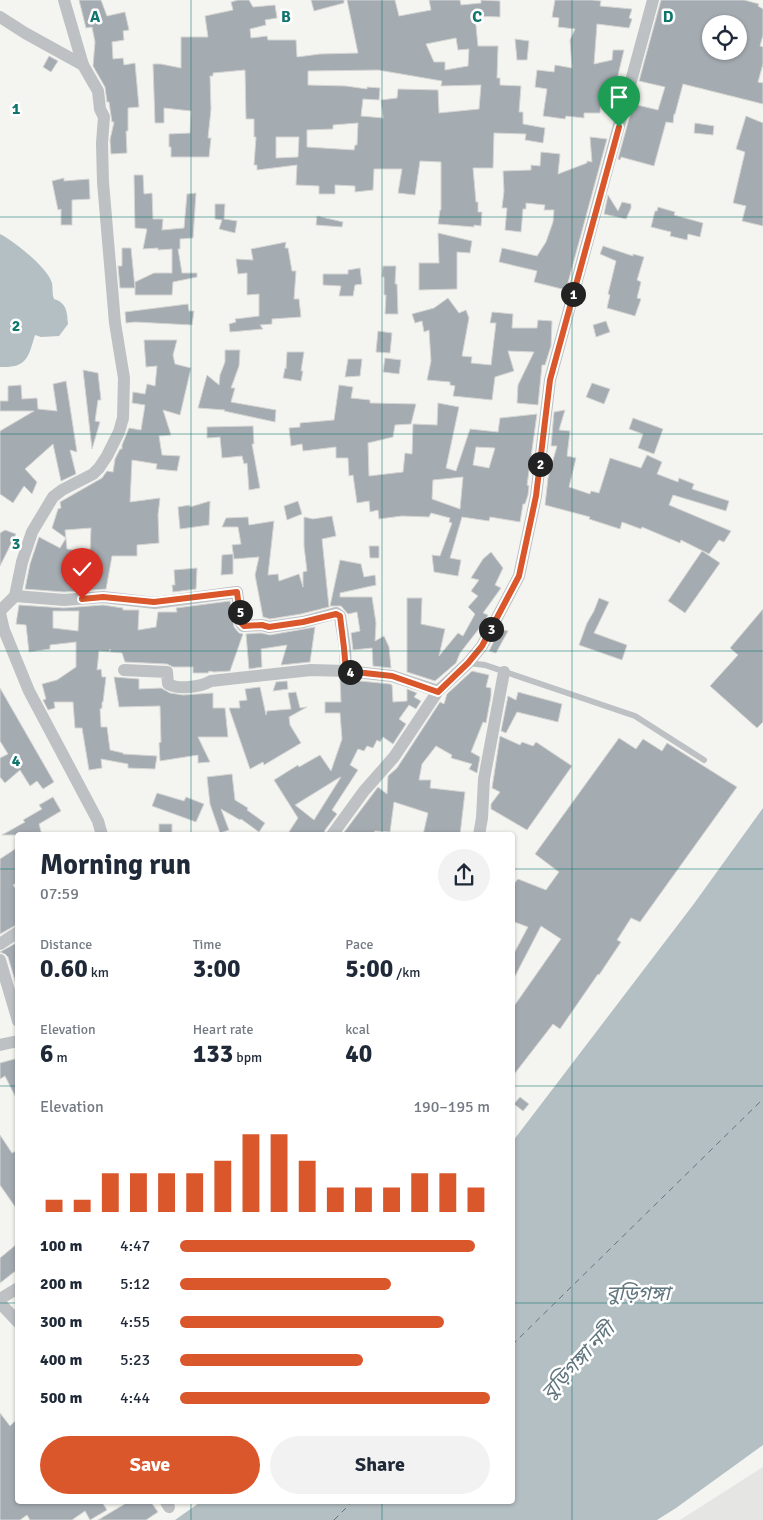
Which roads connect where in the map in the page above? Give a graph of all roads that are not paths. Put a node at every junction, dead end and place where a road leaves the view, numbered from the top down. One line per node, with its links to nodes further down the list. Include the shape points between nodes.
1 (64, 0): 4 (street)
2 (653, 0): 7 (street, via 550,380 536,496 519,576 482,646)
3 (0, 17): 4 (street)
4 (83, 65): 5 (street, via 98,91 104,117 103,182 115,322 124,378 123,418 99,468 53,497 32,532)
5 (15, 596): 6 (street); 9 (street, via 64,600 103,597 154,602 237,592 244,626 269,627 336,614 340,616)
6 (0, 612): 13 (street, via 29,691)
7 (468, 663): 10 (lane); 11 (street)
8 (124, 670): 9 (street, via 167,672 168,684 176,686 311,670)
9 (346, 671): 11 (street, via 392,676)
10 (504, 672): 12 (lane, via 635,716); 15 (street, via 484,779)
11 (438, 692): 14 (street, via 394,757)
12 (704, 760)
13 (101, 832)
14 (334, 832)
15 (480, 832)
16 (15, 934): 17 (street)
17 (0, 944)
18 (0, 960): 19 (street)
19 (3, 984): 20 (street)
20 (15, 1014)
21 (15, 1042): 22 (street)
22 (0, 1045)
23 (15, 1290): 24 (street)
24 (0, 1299)
25 (0, 1303): 26 (street)
26 (15, 1319)

